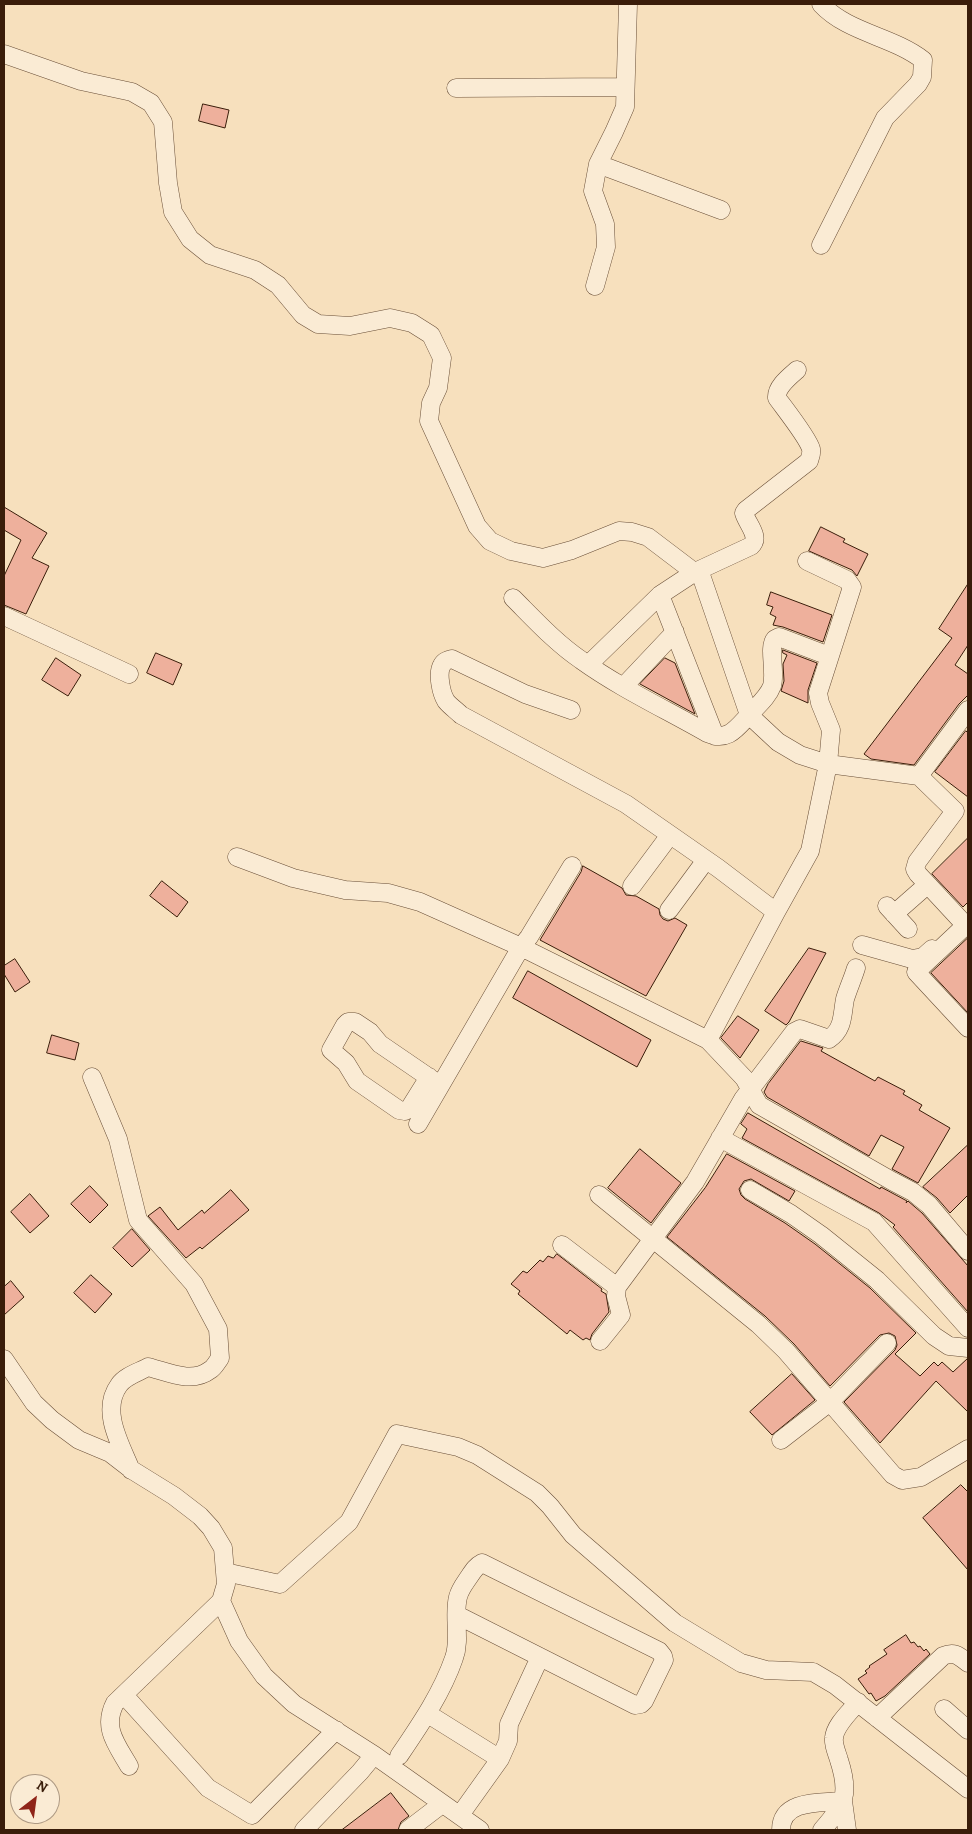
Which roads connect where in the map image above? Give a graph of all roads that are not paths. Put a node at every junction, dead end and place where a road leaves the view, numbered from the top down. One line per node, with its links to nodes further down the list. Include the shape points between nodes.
1 (628, 4): 4 (street)
2 (821, 4): 8 (street, via 834,16 910,50 923,60 918,84 885,118)
3 (4, 54): 12 (street, via 81,80 132,92 151,103 163,122 173,212 190,239 210,255 255,270 278,285 303,315 318,324 350,326 390,318 412,323 431,335 442,358 429,421 477,526 490,541 510,551 543,558 619,531 632,532 648,537)
4 (625, 87): 5 (street); 6 (street, via 624,107)
5 (456, 88)
6 (598, 164): 7 (street); 9 (street, via 593,191 605,224 606,247)
7 (721, 210)
8 (822, 245)
9 (595, 286)
10 (796, 370): 12 (street, via 780,388 777,398 810,447 809,461 746,510 745,519 756,537 751,546)
11 (807, 561): 17 (street, via 847,580 852,587)
12 (695, 572): 13 (street); 23 (street, via 706,588)
13 (660, 595): 16 (street); 18 (street)
14 (514, 598): 18 (street, via 548,634)
15 (4, 616): 19 (street)
16 (674, 632): 20 (street); 24 (street)
17 (829, 656): 23 (street, via 779,637 775,639 771,647 772,684 767,695); 25 (street, via 818,694 831,730)
18 (588, 665): 20 (street)
19 (129, 674)
20 (624, 686): 24 (street)
21 (571, 710): 27 (street, via 525,694 452,659 441,666 440,684 445,700 461,715 626,804)
22 (968, 710): 26 (street)
23 (749, 715): 24 (street, via 732,733); 25 (street, via 778,742 800,755)
24 (715, 736)
25 (828, 764): 26 (street); 34 (street, via 810,851)
26 (919, 776): 31 (street, via 954,811 917,862 918,874)
27 (670, 835): 29 (street); 32 (street)
28 (237, 857): 38 (street, via 293,878 345,890 388,893 420,902)
29 (706, 860): 33 (street); 34 (street)
30 (572, 866): 38 (street)
31 (927, 884): 35 (street); 36 (street, via 891,910)
32 (632, 886)
33 (668, 910)
34 (776, 912): 41 (street)
35 (965, 925): 37 (street, via 919,959); 40 (street, via 916,972)
36 (908, 929)
37 (862, 945)
38 (521, 947): 41 (street); 43 (street)
39 (856, 968): 44 (street, via 836,1035 830,1039 797,1029)
40 (967, 1025)
41 (708, 1040): 44 (street, via 744,1078)
42 (92, 1078): 61 (street, via 118,1139 138,1220 194,1284 218,1329 220,1358 211,1370 187,1377 148,1367 129,1376 118,1386 112,1403 111,1421)
43 (434, 1081): 43 (street, via 380,1044 355,1022 345,1025 332,1046 331,1050 346,1063 357,1081 399,1110 409,1109); 45 (street)
44 (751, 1090): 46 (street, via 742,1099); 51 (street, via 760,1105 913,1192)
45 (418, 1124)
46 (720, 1138): 49 (street, via 695,1182); 53 (street, via 874,1222)
47 (750, 1190): 56 (street, via 821,1235 876,1280 934,1336 950,1346)
48 (599, 1195): 49 (street)
49 (653, 1238): 52 (street); 58 (street, via 758,1324)
50 (562, 1245): 52 (street)
51 (968, 1249)
52 (617, 1286): 54 (street, via 620,1315)
53 (968, 1328)
54 (600, 1341)
55 (887, 1343): 58 (street)
56 (968, 1348)
57 (4, 1359): 61 (street, via 34,1403 52,1420 79,1440 110,1453)
58 (830, 1402): 59 (street); 60 (street, via 893,1475 902,1480 921,1477)
59 (781, 1440)
60 (968, 1449)
61 (132, 1470): 62 (street, via 174,1496 211,1528 223,1548)
62 (225, 1572): 63 (street, via 226,1584); 68 (street, via 280,1584 349,1522 393,1439 397,1434 409,1435 477,1455 537,1492 573,1535 674,1623 741,1663 766,1670 813,1672)
63 (221, 1600): 67 (street); 72 (street, via 239,1641 264,1676 294,1704)
64 (457, 1615): 65 (street); 65 (street, via 461,1589 482,1563 659,1651 664,1660 644,1701 636,1705); 70 (street, via 455,1658)
65 (540, 1657): 76 (street, via 509,1724 508,1741)
66 (968, 1663): 71 (street, via 951,1653 943,1656)
67 (124, 1695): 72 (street, via 208,1788 252,1815); 77 (street, via 111,1711 111,1734)
68 (858, 1702): 71 (street); 79 (street, via 835,1731 833,1740 846,1781)
69 (944, 1709): 73 (street)
70 (428, 1714): 75 (street); 76 (street)
71 (877, 1718): 78 (street)
72 (336, 1730): 74 (street)
73 (968, 1730)
74 (374, 1755): 80 (street); 82 (street)
75 (399, 1756)
76 (500, 1759): 81 (street)
77 (129, 1766)
78 (968, 1789)
79 (843, 1801): 85 (street, via 793,1808 781,1821); 86 (street); 87 (street)
80 (442, 1804): 81 (street); 83 (street)
81 (460, 1815): 84 (street)
82 (304, 1830)
83 (408, 1830)
84 (478, 1830)
85 (781, 1830)
86 (822, 1830)
87 (847, 1830)

